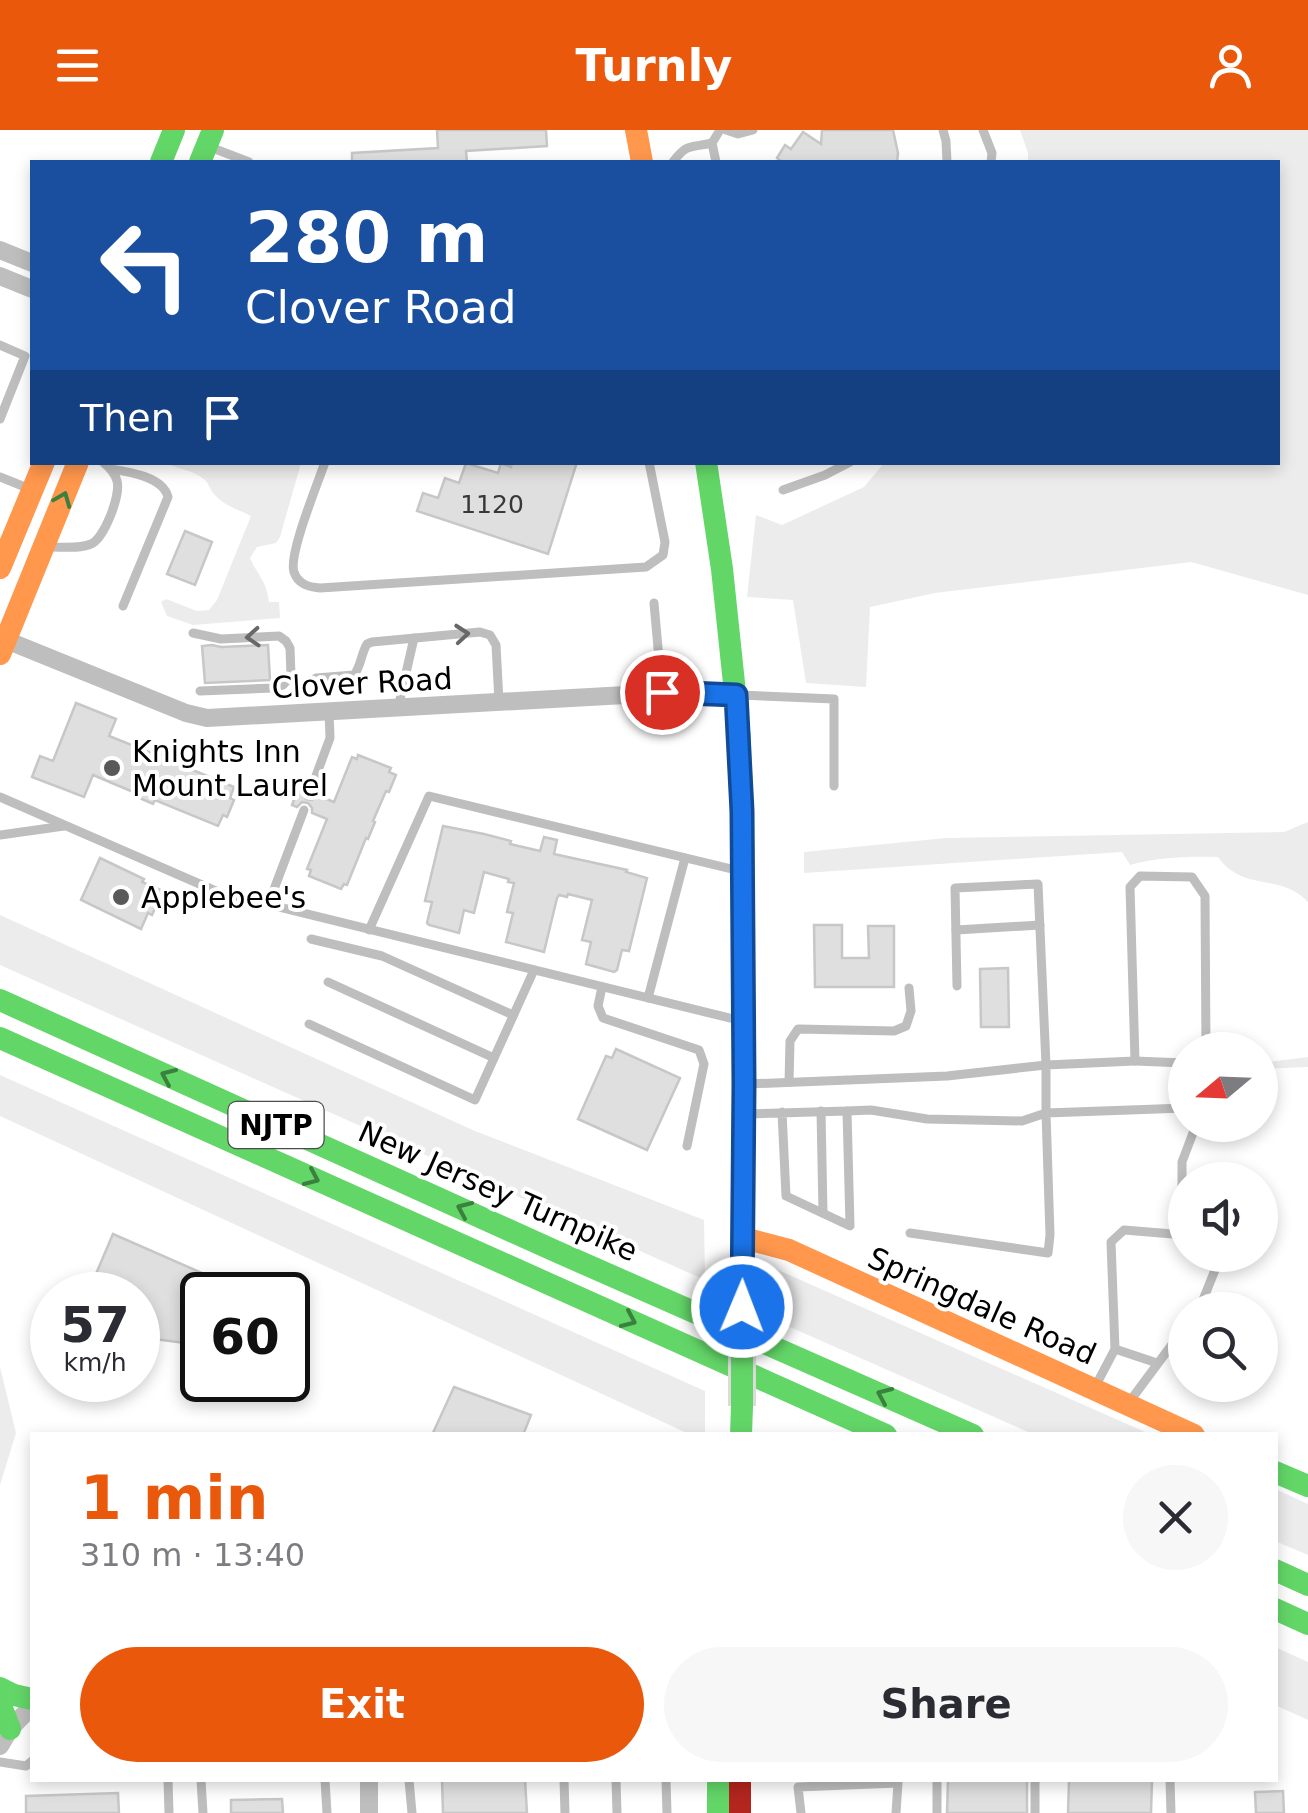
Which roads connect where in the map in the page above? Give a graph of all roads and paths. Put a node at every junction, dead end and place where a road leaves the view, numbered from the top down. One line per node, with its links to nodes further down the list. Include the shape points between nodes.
1 (174, 130): 9 (main road)
2 (636, 130): 11 (main road)
3 (723, 130): 4 (lane); 7 (lane)
4 (754, 130)
5 (942, 130): 14 (lane)
6 (983, 130): 15 (lane)
7 (712, 143): 12 (lane, via 689,145); 13 (lane)
8 (206, 146): 10 (lane)
9 (162, 160)
10 (244, 160)
11 (642, 160)
12 (674, 160)
13 (716, 160)
14 (947, 160)
15 (991, 160)
16 (0, 250): 17 (street)
17 (30, 262)
18 (0, 276): 19 (street)
19 (30, 289)
20 (0, 345): 21 (lane, via 25,356)
21 (0, 419)
22 (43, 465): 30 (main road)
23 (77, 465): 32 (main road, one-way to 23)
24 (325, 465): 25 (lane, via 293,556 294,574 310,587 646,567 662,555 665,542)
25 (650, 465)
26 (706, 465): 42 (main road)
27 (844, 465): 31 (lane)
28 (107, 466): 32 (lane, via 118,492 102,534 84,546); 35 (lane, via 161,484 168,497)
29 (0, 477): 30 (lane)
30 (32, 490): 33 (main road)
31 (783, 490)
32 (44, 548): 38 (main road)
33 (0, 568)
34 (654, 603): 41 (lane)
35 (124, 606)
36 (194, 633): 40 (lane, one-way to 36, via 284,686 291,676 290,648 275,636)
37 (414, 638): 39 (lane, via 366,644 354,674); 43 (lane, one-way to 43, via 490,635); 44 (lane)
38 (3, 647): 45 (street, Clover Road, via 198,716)
39 (316, 678)
40 (200, 691)
41 (662, 692): 42 (street, Clover Road); 43 (street, Clover Road)
42 (736, 695): 46 (lane, via 834,699); 53 (main road)
43 (498, 702): 44 (street, Clover Road)
44 (398, 708): 45 (street, Clover Road)
45 (329, 712): 47 (lane, via 329,742)
46 (834, 786)
47 (310, 792)
48 (0, 797): 50 (lane)
49 (304, 810): 54 (lane)
50 (67, 826): 51 (lane); 54 (lane, via 204,888)
51 (0, 836)
52 (685, 858): 53 (lane); 56 (lane, via 429,796); 64 (lane)
53 (742, 872): 67 (main road)
54 (268, 905): 56 (lane)
55 (1040, 925): 57 (lane); 57 (lane, via 1038,884 954,888); 74 (lane)
56 (369, 930): 59 (lane)
57 (956, 930): 61 (lane)
58 (311, 939): 66 (lane, via 382,956)
59 (534, 970): 62 (lane); 66 (lane)
60 (328, 982): 71 (lane)
61 (957, 986)
62 (602, 987): 64 (lane); 83 (lane, via 603,1018 699,1050 704,1064)
63 (909, 988): 75 (lane, via 906,1026 894,1031 798,1029 790,1041)
64 (648, 998): 67 (lane)
65 (0, 1000): 88 (main road, New Jersey Turnpike / NJTP, one-way to 65)
66 (514, 1015): 71 (lane)
67 (743, 1021): 76 (main road)
68 (309, 1024): 71 (lane, via 474,1100)
69 (1206, 1032): 72 (lane, via 1205,896 1192,878 1140,876 1130,887)
70 (0, 1038): 89 (main road, NJTP, one-way to 89)
71 (494, 1058)
72 (1135, 1062): 73 (lane); 74 (lane)
73 (1168, 1063)
74 (1046, 1065): 75 (lane); 81 (lane)
75 (789, 1082): 76 (lane)
76 (744, 1084): 82 (main road)
77 (1168, 1109): 81 (lane)
78 (847, 1110): 79 (lane); 81 (lane, via 1022,1121); 84 (lane, via 850,1226)
79 (820, 1111): 80 (lane); 84 (lane)
80 (782, 1112): 82 (lane); 84 (lane, via 786,1196)
81 (1046, 1113): 85 (lane, via 1048,1253)
82 (744, 1114): 87 (main road)
83 (688, 1146)
84 (822, 1213)
85 (910, 1233)
86 (1168, 1234): 90 (lane, via 1124,1230 1112,1242)
87 (743, 1238): 93 (main road, Springdale Road, via 789,1250); 95 (main road, bridge)
88 (553, 1250): 89 (lane); 97 (main road, New Jersey Turnpike / NJTP, one-way to 88)
89 (540, 1280): 96 (main road, NJTP, one-way to 96)
90 (1116, 1349): 92 (lane); 93 (lane)
91 (1168, 1349): 92 (lane)
92 (1157, 1363): 94 (lane)
93 (1094, 1389): 94 (main road, Springdale Road)
94 (1126, 1404): 98 (main road, Springdale Road)
95 (742, 1432)
96 (879, 1432)
97 (966, 1432)
98 (1187, 1432)
99 (1278, 1473): 100 (main road)
100 (1308, 1486)
101 (1278, 1571): 102 (main road)
102 (1308, 1584)
103 (1278, 1610): 104 (main road)
104 (1308, 1624)
105 (0, 1688): 106 (main road)
106 (30, 1701)
107 (0, 1704): 109 (main road)
108 (30, 1705): 109 (street)
109 (5, 1738)
110 (0, 1762): 111 (lane)
111 (30, 1765)
112 (168, 1782): 125 (lane)
113 (201, 1782): 126 (lane)
114 (325, 1782): 127 (lane)
115 (369, 1782): 128 (street)
116 (410, 1782): 129 (lane)
117 (564, 1782): 130 (lane)
118 (616, 1782): 131 (lane)
119 (666, 1782): 132 (lane)
120 (718, 1782): 133 (main road)
121 (740, 1782): 134 (main road)
122 (937, 1782): 137 (lane)
123 (1034, 1782): 138 (lane)
124 (1170, 1782): 139 (lane)
125 (169, 1813)
126 (202, 1813)
127 (327, 1813)
128 (369, 1813)
129 (412, 1813)
130 (566, 1813)
131 (617, 1813)
132 (667, 1813)
133 (718, 1813)
134 (740, 1813)
135 (800, 1813): 136 (lane, via 798,1787 898,1783)
136 (896, 1813)
137 (937, 1813)
138 (1034, 1813)
139 (1171, 1813)

